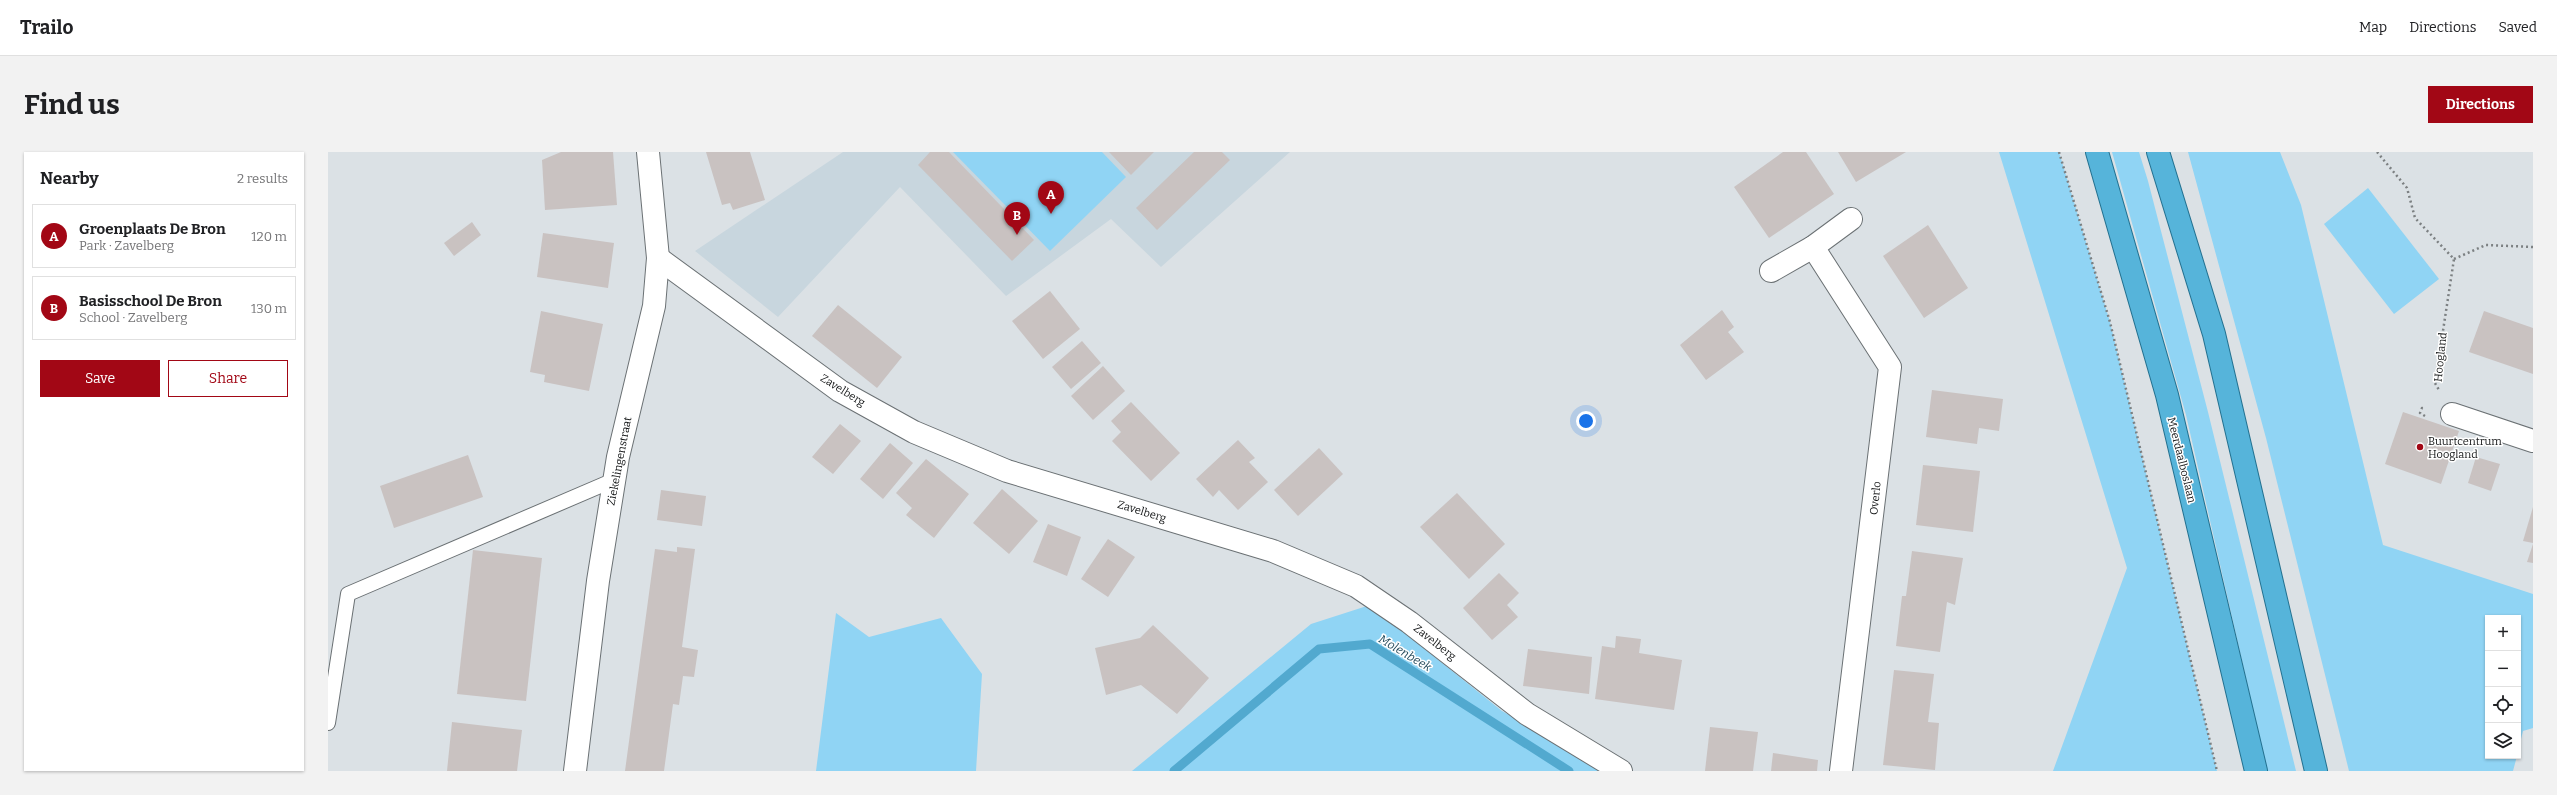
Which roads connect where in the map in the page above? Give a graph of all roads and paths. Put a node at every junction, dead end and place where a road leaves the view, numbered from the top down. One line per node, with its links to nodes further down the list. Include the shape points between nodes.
1 (648, 152): 9 (street, Ziekelingenstraat)
2 (2059, 152): 19 (path, via 2110,322)
3 (2097, 152): 20 (highway, Meerdaalboslaan, via 2167,395)
4 (2158, 152): 21 (highway, via 2214,334)
5 (2377, 152): 10 (path, via 2407,188 2415,218)
6 (1851, 219): 7 (street)
7 (1813, 247): 11 (street); 18 (street, Overlo, via 1890,367)
8 (2533, 247): 10 (path, via 2486,246)
9 (658, 258): 14 (street, Ziekelingenstraat, via 654,306); 17 (street, Zavelberg, via 840,390 914,432 1007,471 1274,551 1356,586 1409,622 1527,714)
10 (2454, 259): 12 (path, Hoogland, via 2435,383)
11 (1771, 271)
12 (2452, 414): 13 (street)
13 (2533, 441)
14 (614, 480): 15 (lane, via 348,594); 16 (street, Ziekelingenstraat, via 598,581)
15 (328, 723)
16 (575, 771)
17 (1621, 771)
18 (1841, 771)
19 (2217, 771)
20 (2256, 771)
21 (2316, 771)

